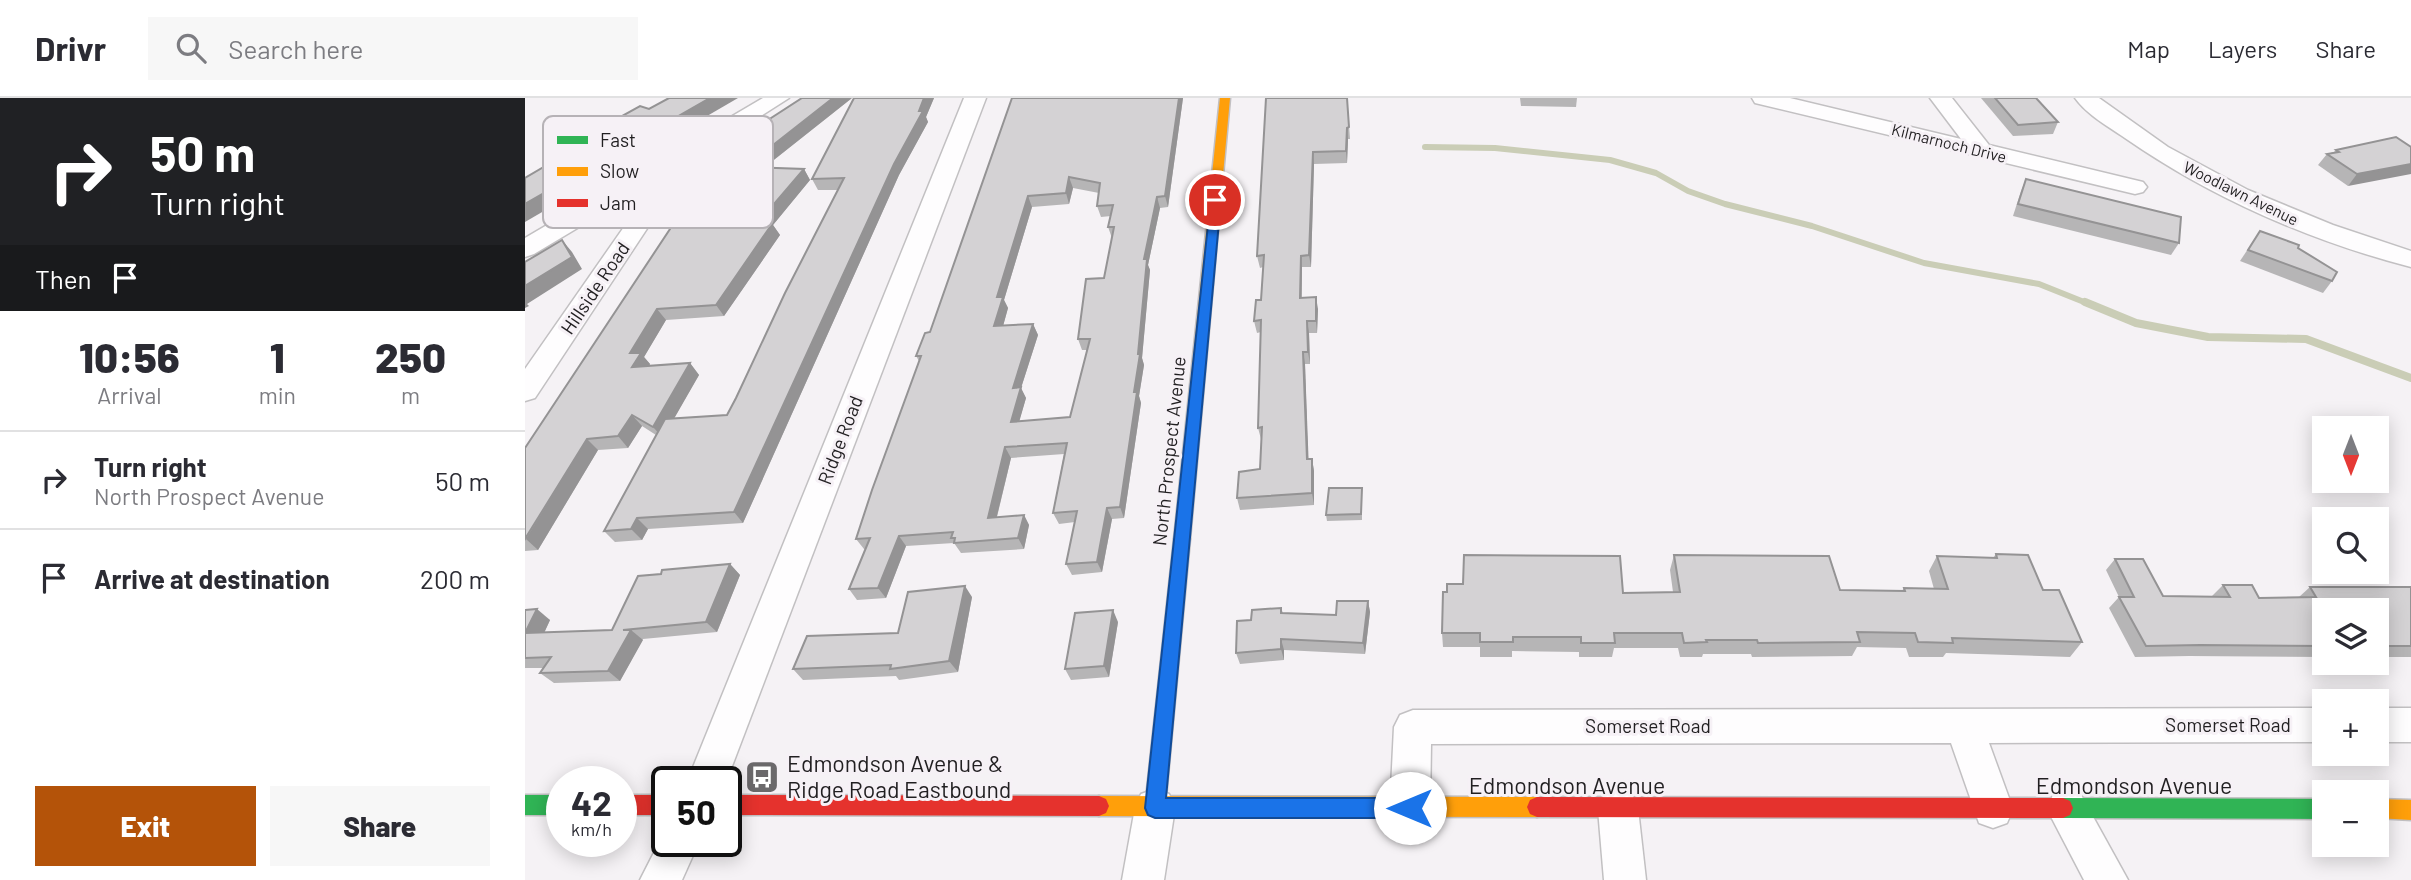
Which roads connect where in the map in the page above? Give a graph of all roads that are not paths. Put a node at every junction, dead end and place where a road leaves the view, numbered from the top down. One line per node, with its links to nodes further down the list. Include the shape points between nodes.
1 (778, 98): 7 (street)
2 (975, 98): 19 (street, Ridge Road)
3 (1225, 98): 23 (main road, North Prospect Avenue)
4 (1762, 98): 8 (street, Kilmarnoch Drive)
5 (1941, 98): 8 (street)
6 (2086, 98): 13 (street, Woodlawn Avenue, via 2113,122 2204,177 2318,228)
7 (748, 116)
8 (1982, 151): 9 (street, Kilmarnoch Drive)
9 (2135, 187)
10 (560, 228): 12 (street)
11 (636, 228): 14 (street, Hillside Road)
12 (525, 249)
13 (2411, 259)
14 (525, 391)
15 (1964, 725): 16 (street, Somerset Road); 24 (street, Somerset Road, via 1413,727); 26 (street)
16 (2312, 725)
17 (2389, 725): 18 (street)
18 (2411, 726)
19 (712, 766)
20 (525, 805): 21 (main road)
21 (546, 805)
22 (742, 805): 23 (main road, Edmondson Avenue)
23 (1155, 808): 24 (main road, Edmondson Avenue); 33 (street)
24 (1410, 808): 25 (main road, Edmondson Avenue)
25 (1618, 809): 26 (main road, Edmondson Avenue); 34 (street)
26 (1993, 809): 27 (main road, Edmondson Avenue)
27 (2067, 809): 28 (main road, Edmondson Avenue); 35 (street)
28 (2312, 809)
29 (2389, 809): 30 (main road)
30 (2411, 810)
31 (672, 857): 32 (street)
32 (661, 880)
33 (1143, 880)
34 (1625, 880)
35 (2107, 880)

